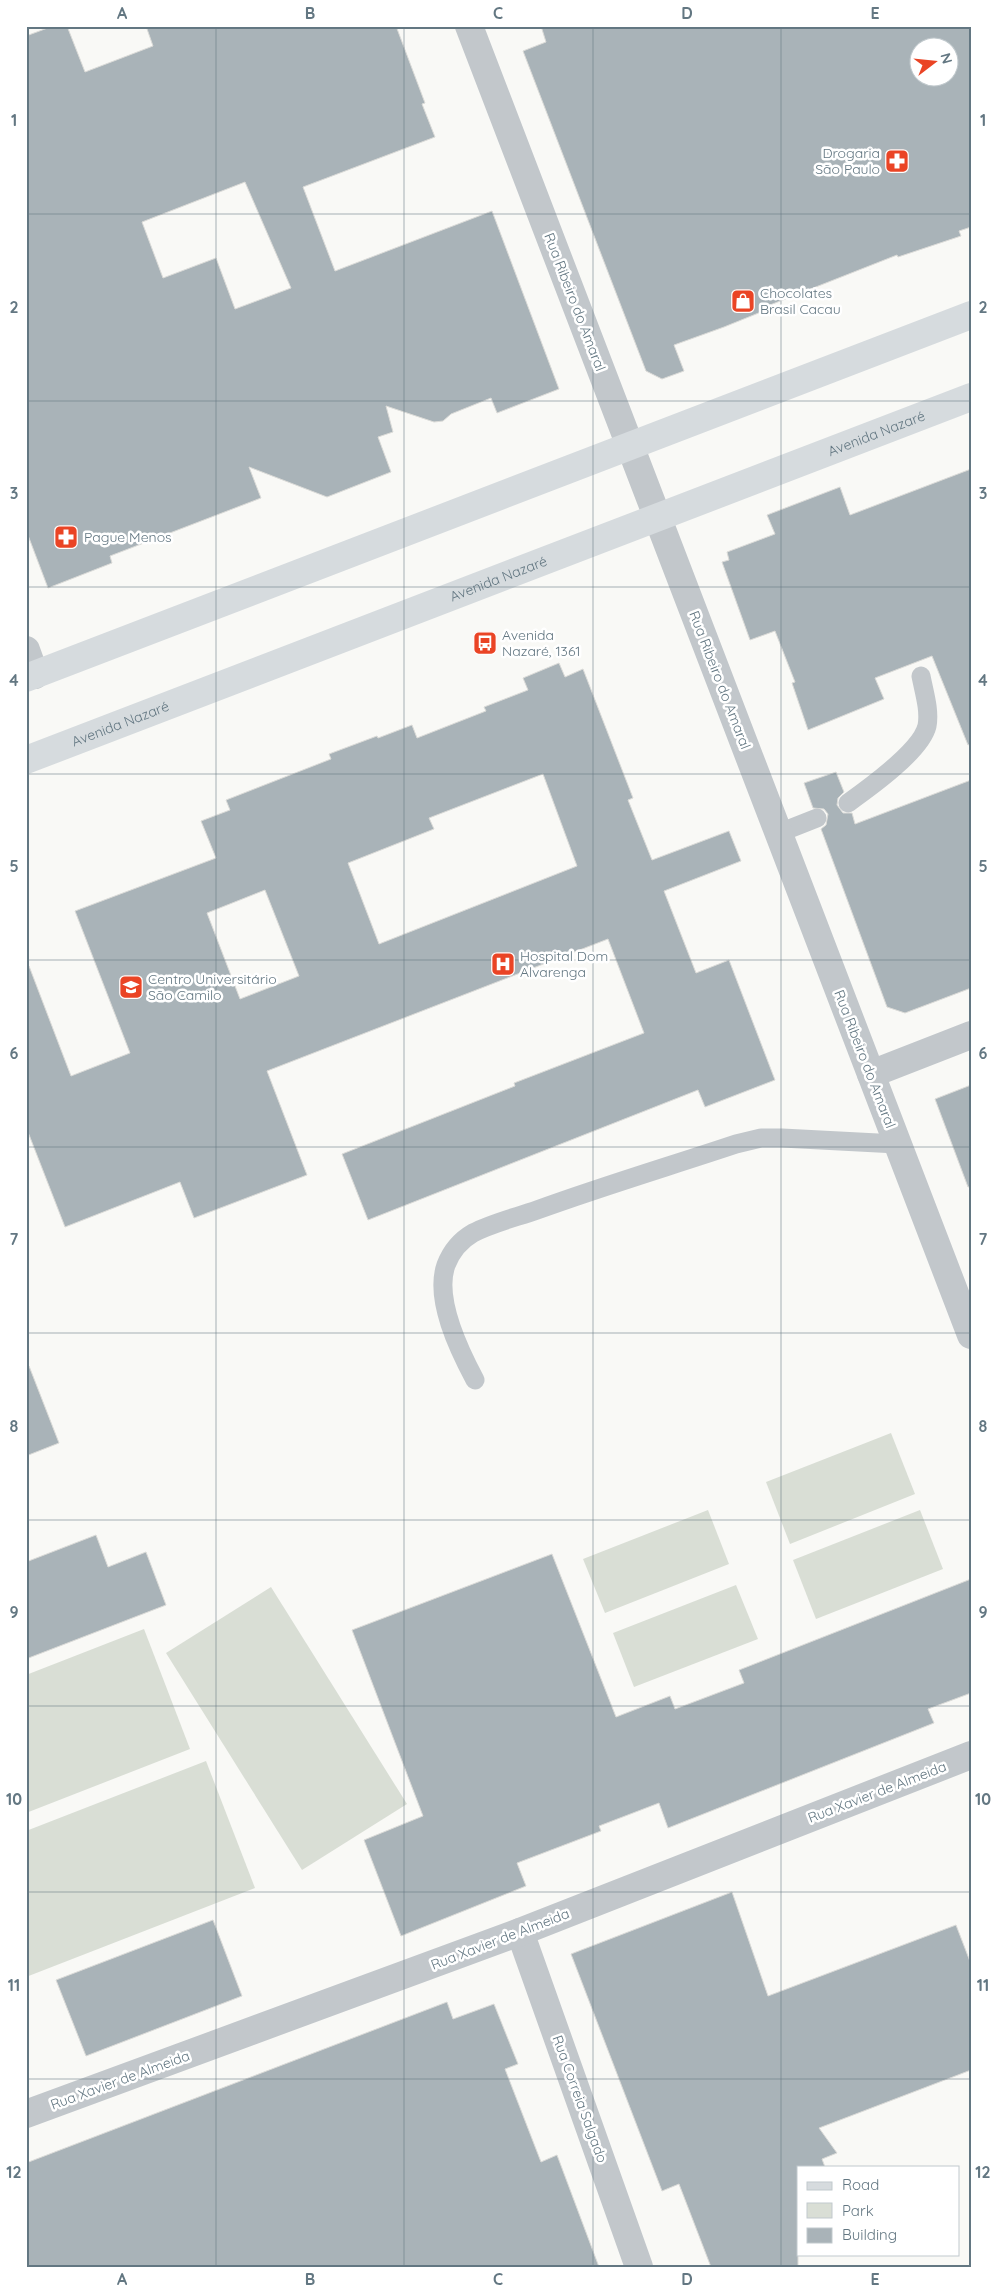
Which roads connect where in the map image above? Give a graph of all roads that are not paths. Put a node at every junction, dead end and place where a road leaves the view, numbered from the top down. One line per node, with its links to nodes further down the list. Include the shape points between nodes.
1 (469, 26): 4 (street, Rua Ribeiro do Amaral)
2 (971, 315): 4 (main road)
3 (971, 397): 5 (main road, Avenida Nazaré)
4 (630, 446): 5 (street, Rua Ribeiro do Amaral); 6 (main road)
5 (658, 517): 8 (main road, Avenida Nazaré); 11 (street, Rua Ribeiro do Amaral)
6 (29, 668)
7 (921, 676): 9 (lane, via 928,714 922,738 876,783)
8 (26, 760)
9 (848, 803)
10 (817, 818): 11 (lane)
11 (779, 833): 13 (street, Rua Ribeiro do Amaral)
12 (971, 1035): 13 (street)
13 (871, 1074): 14 (street, Rua Ribeiro do Amaral)
14 (897, 1144): 15 (street, Rua Ribeiro do Amaral); 16 (lane, via 761,1138 473,1233 457,1245 446,1265 443,1284 444,1307)
15 (971, 1335)
16 (475, 1380)
17 (971, 1755): 18 (street, Rua Xavier de Almeida)
18 (520, 1932): 19 (street, Rua Xavier de Almeida); 20 (street, Rua Correia Salgado)
19 (26, 2114)
20 (640, 2267)

